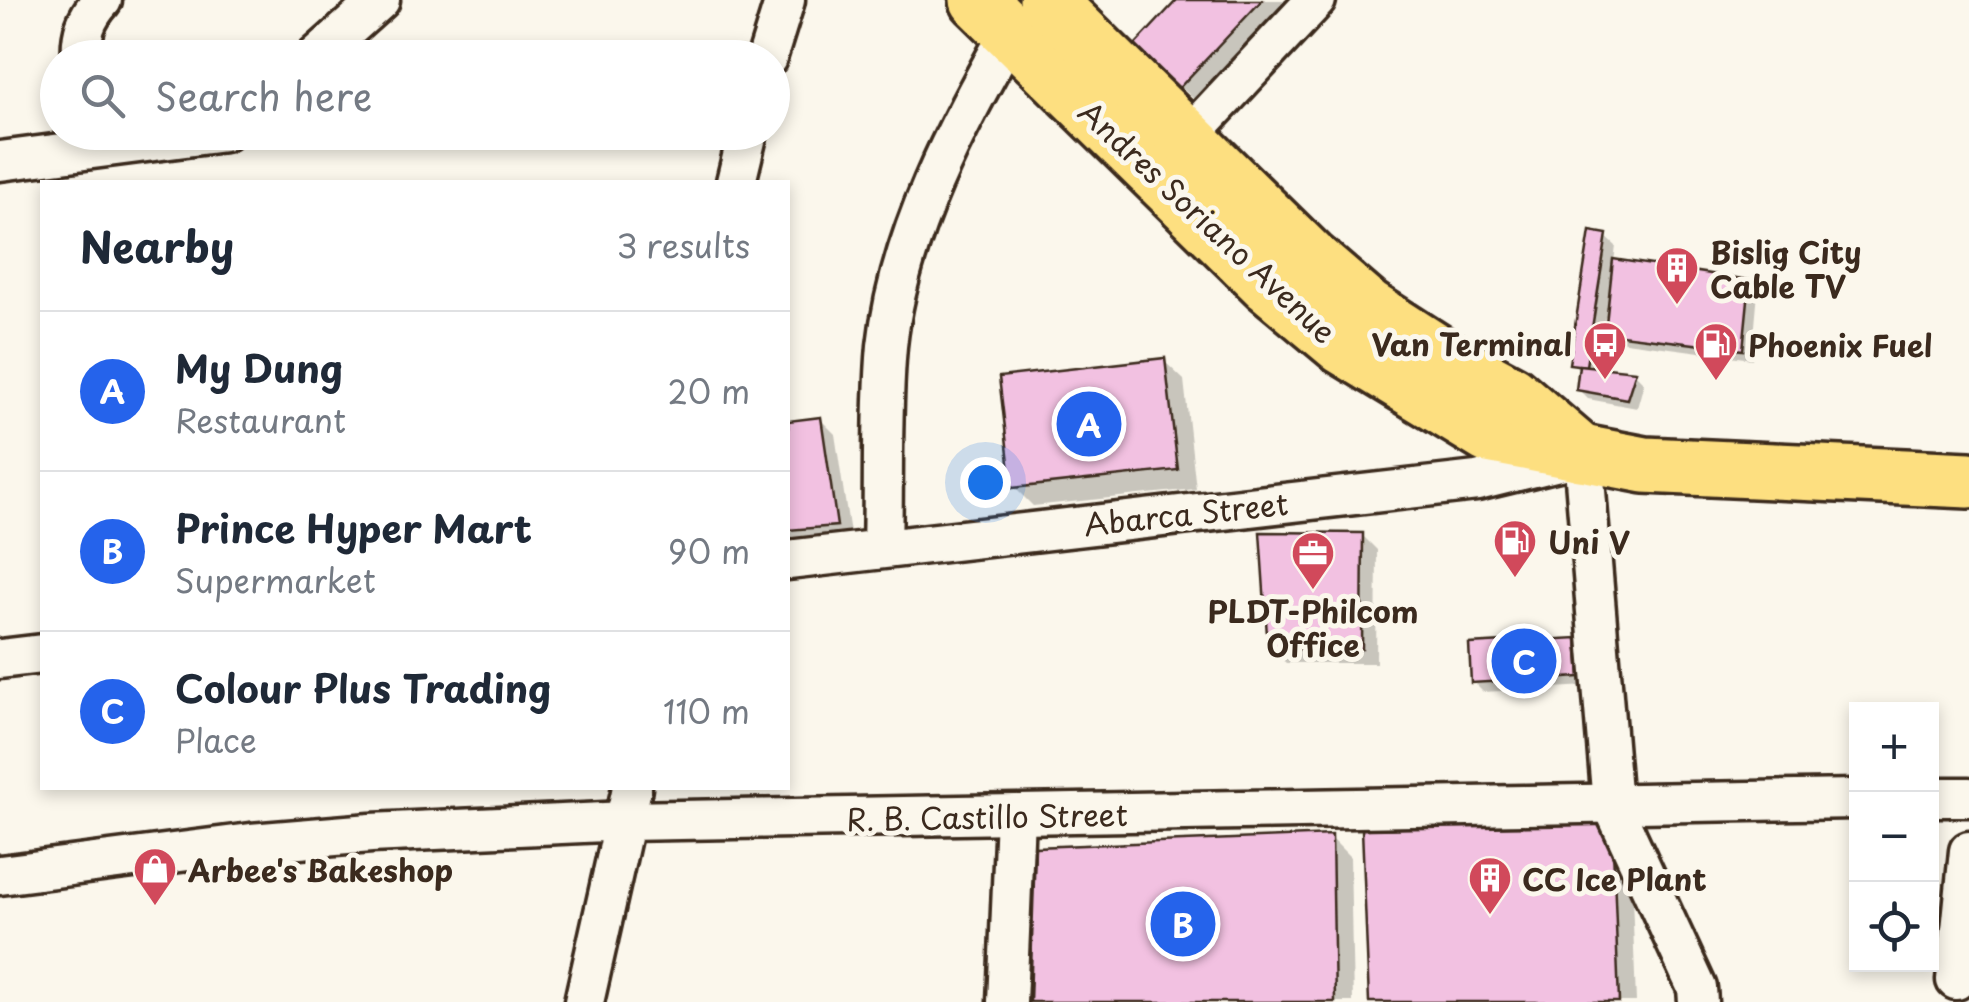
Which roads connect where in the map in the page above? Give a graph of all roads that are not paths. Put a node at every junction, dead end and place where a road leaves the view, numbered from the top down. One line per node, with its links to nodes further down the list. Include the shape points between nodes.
1 (102, 0): 6 (street)
2 (380, 0): 7 (street)
3 (784, 0): 8 (street)
4 (1316, 0): 11 (street)
5 (1011, 11): 11 (highway, Andres Soriano Avenue); 16 (street, via 940,165 900,280 887,347)
6 (80, 40)
7 (336, 40)
8 (769, 40)
9 (52, 150): 12 (street)
10 (744, 150): 13 (street)
11 (1170, 156): 14 (highway, Andres Soriano Avenue, via 1269,285 1342,346 1488,435)
12 (0, 161)
13 (736, 180)
14 (1583, 455): 15 (highway, Andres Soriano Avenue, via 1714,470); 16 (street, Abarca Street, via 1478,481); 24 (street)
15 (1969, 480)
16 (882, 547): 17 (street, Abarca Street)
17 (790, 560)
18 (40, 654): 19 (street)
19 (0, 660)
20 (1969, 797): 21 (street)
21 (1939, 798)
22 (1849, 799): 24 (street, R. B. Castillo Street)
23 (629, 804): 25 (street, R. B. Castillo Street); 27 (street, R. B. Castillo Street); 29 (street)
24 (1612, 804): 25 (street, R. B. Castillo Street); 31 (street)
25 (1015, 816): 30 (street)
26 (1969, 851): 28 (street)
27 (0, 875)
28 (1956, 980)
29 (584, 1002)
30 (1007, 1002)
31 (1698, 1002)

